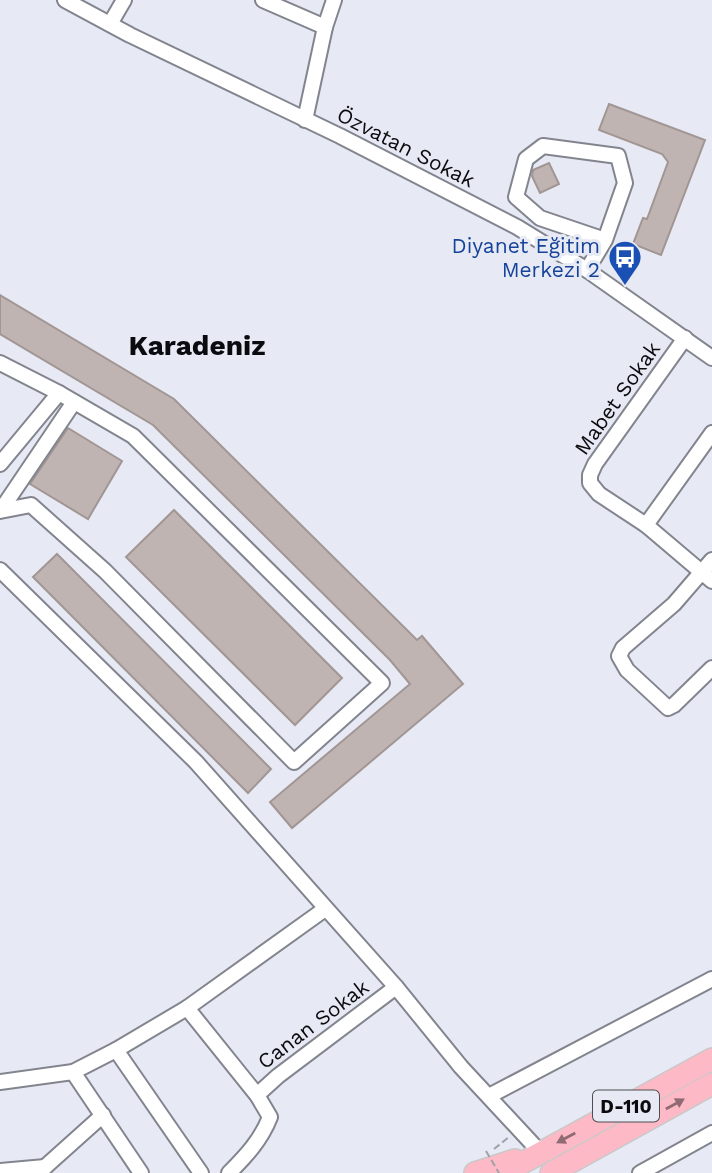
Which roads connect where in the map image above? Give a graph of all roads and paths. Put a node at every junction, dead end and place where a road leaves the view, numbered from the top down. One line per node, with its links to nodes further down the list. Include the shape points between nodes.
1 (65, 0): 5 (street, Özvatan Sokak)
2 (124, 0): 5 (street)
3 (263, 0): 6 (street)
4 (334, 0): 6 (street)
5 (110, 24): 7 (street, Özvatan Sokak)
6 (325, 27): 7 (street)
7 (305, 120): 9 (street, Özvatan Sokak, via 517,227)
8 (604, 240): 8 (street, via 540,218 516,197 526,159 543,146 618,156 625,183); 9 (street)
9 (587, 270): 10 (street, Özvatan Sokak)
10 (685, 338): 11 (street, Özvatan Sokak); 18 (street, Mabet Sokak, via 590,475 598,494)
11 (712, 358)
12 (0, 363): 13 (street)
13 (59, 393): 14 (street); 16 (street)
14 (74, 402): 17 (street); 17 (street, via 133,436 382,683 294,762 104,571 31,505)
15 (712, 433): 18 (street)
16 (0, 464)
17 (0, 510)
18 (646, 525): 21 (street)
19 (712, 561): 21 (street)
20 (0, 570): 23 (street, via 196,762)
21 (707, 577): 22 (street, via 623,648 620,656 627,670 668,708)
22 (712, 668)
23 (325, 909): 25 (street); 26 (street)
24 (712, 979): 33 (street)
25 (396, 987): 32 (street, Canan Sokak); 33 (street)
26 (187, 1008): 27 (street); 32 (street)
27 (116, 1050): 29 (street); 44 (street)
28 (712, 1059): 38 (highway, D-110, one-way to 38)
29 (73, 1072): 30 (street); 34 (street)
30 (0, 1082)
31 (712, 1084): 42 (highway, D-110, one-way to 31)
32 (257, 1095): 45 (street, via 270,1117 258,1140)
33 (489, 1096): 35 (street)
34 (103, 1115): 40 (street); 43 (street)
35 (520, 1129): 38 (street); 39 (path)
36 (712, 1133): 47 (street)
37 (486, 1151): 46 (path, bridge)
38 (540, 1152): 39 (highway); 46 (highway, D-110)
39 (480, 1165)
40 (46, 1170): 41 (street)
41 (0, 1171)
42 (560, 1171)
43 (141, 1173)
44 (201, 1173)
45 (229, 1173)
46 (501, 1173)
47 (640, 1173)

